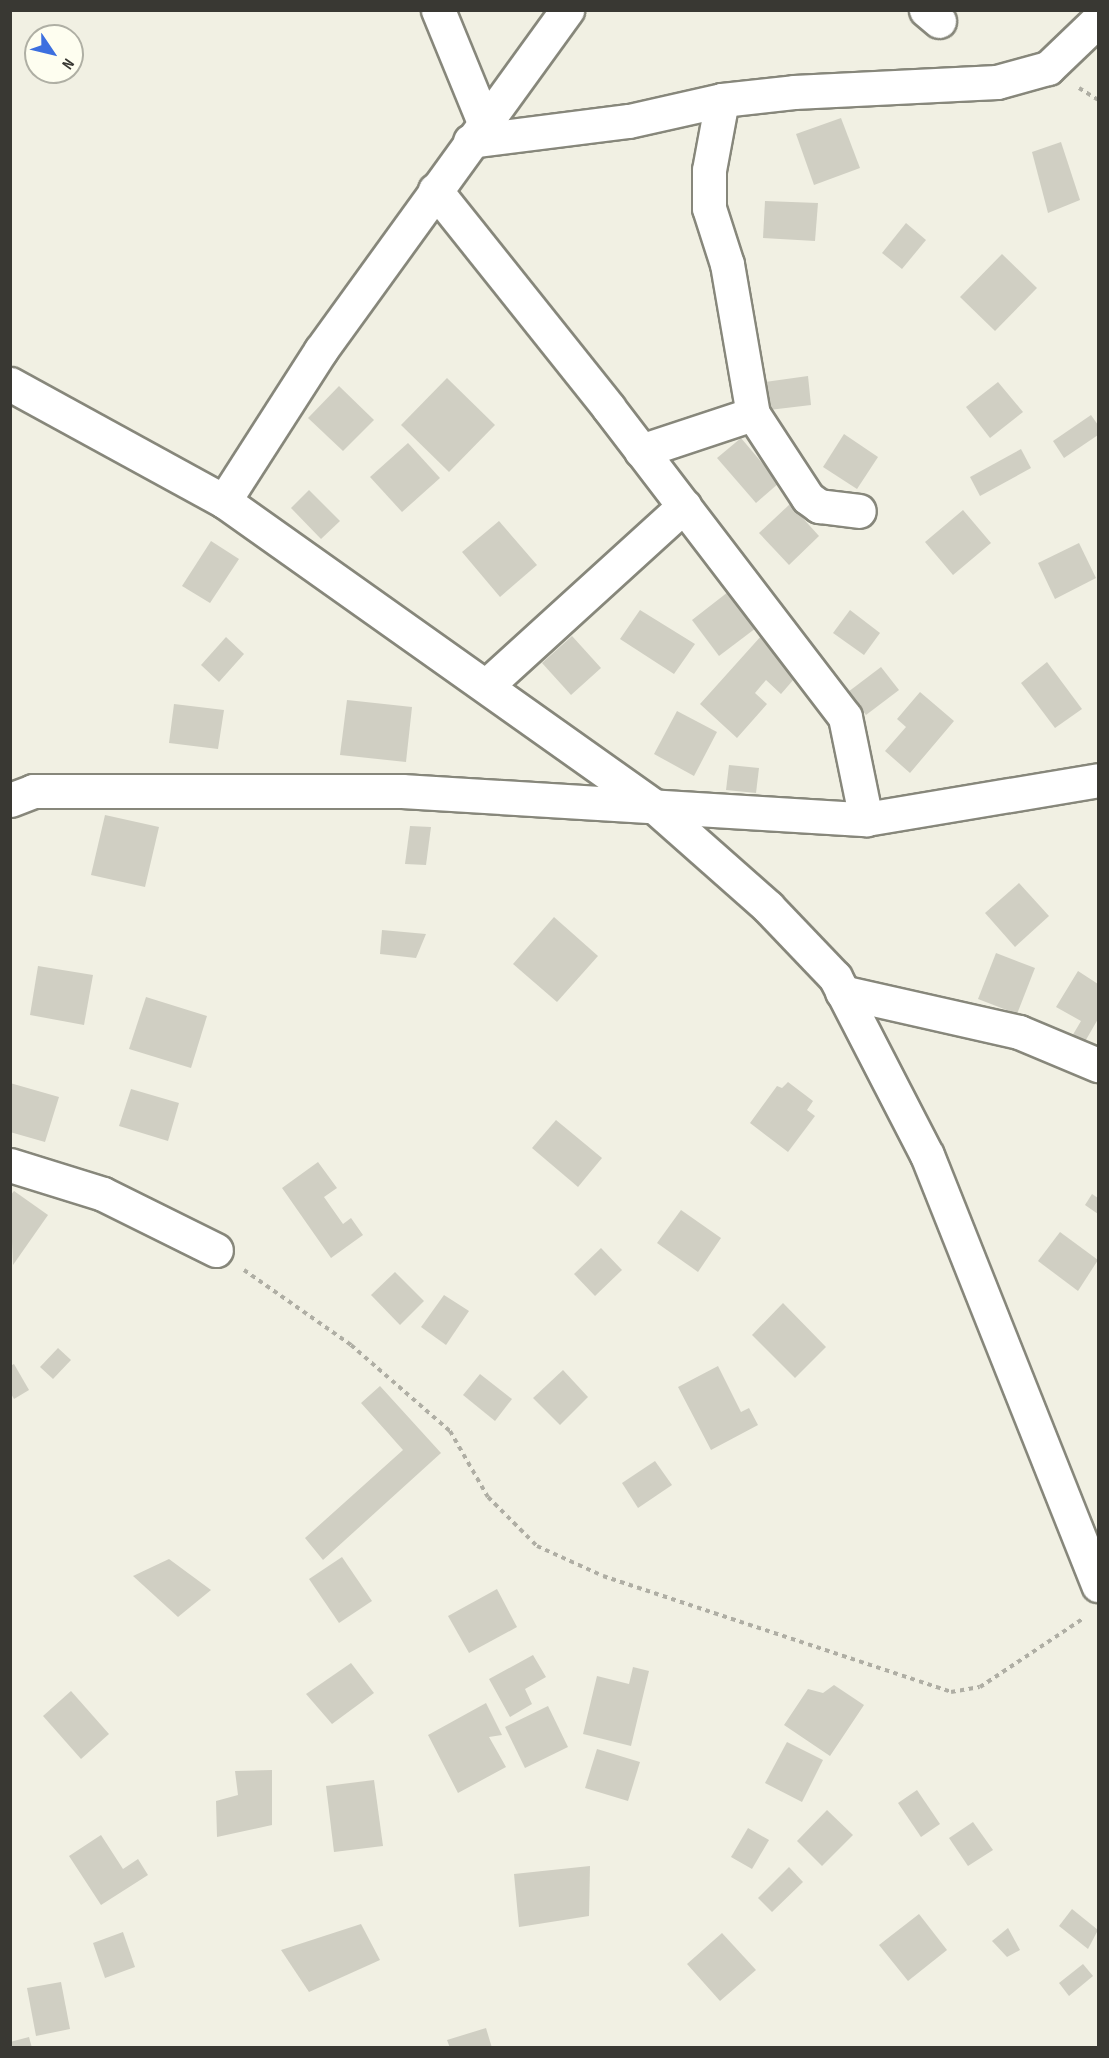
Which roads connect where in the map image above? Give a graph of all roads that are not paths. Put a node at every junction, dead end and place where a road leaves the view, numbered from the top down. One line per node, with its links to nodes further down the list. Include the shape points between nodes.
1 (438, 10): 5 (street)
2 (567, 10): 5 (street)
3 (1098, 20): 4 (street, via 1048,68 997,82 794,92)
4 (722, 100): 5 (street, via 629,121); 8 (street, via 709,170 709,208 727,264)
5 (477, 132): 6 (street)
6 (435, 190): 9 (street); 10 (street, via 321,351)
7 (10, 384): 10 (street)
8 (753, 414): 9 (street); 12 (street, via 808,498 819,506)
9 (641, 451): 11 (street)
10 (224, 501): 13 (street)
11 (684, 506): 13 (street); 17 (street, via 845,717)
12 (858, 511)
13 (486, 686): 16 (street)
14 (1098, 780): 17 (street)
15 (10, 800): 16 (street, via 33,791 402,791)
16 (654, 806): 17 (street); 18 (street, via 776,915 835,977)
17 (866, 819)
18 (842, 992): 19 (street, via 1019,1032); 22 (street, via 927,1155)
19 (1098, 1065)
20 (10, 1165): 21 (street, via 103,1194)
21 (216, 1250)
22 (1094, 1600)

